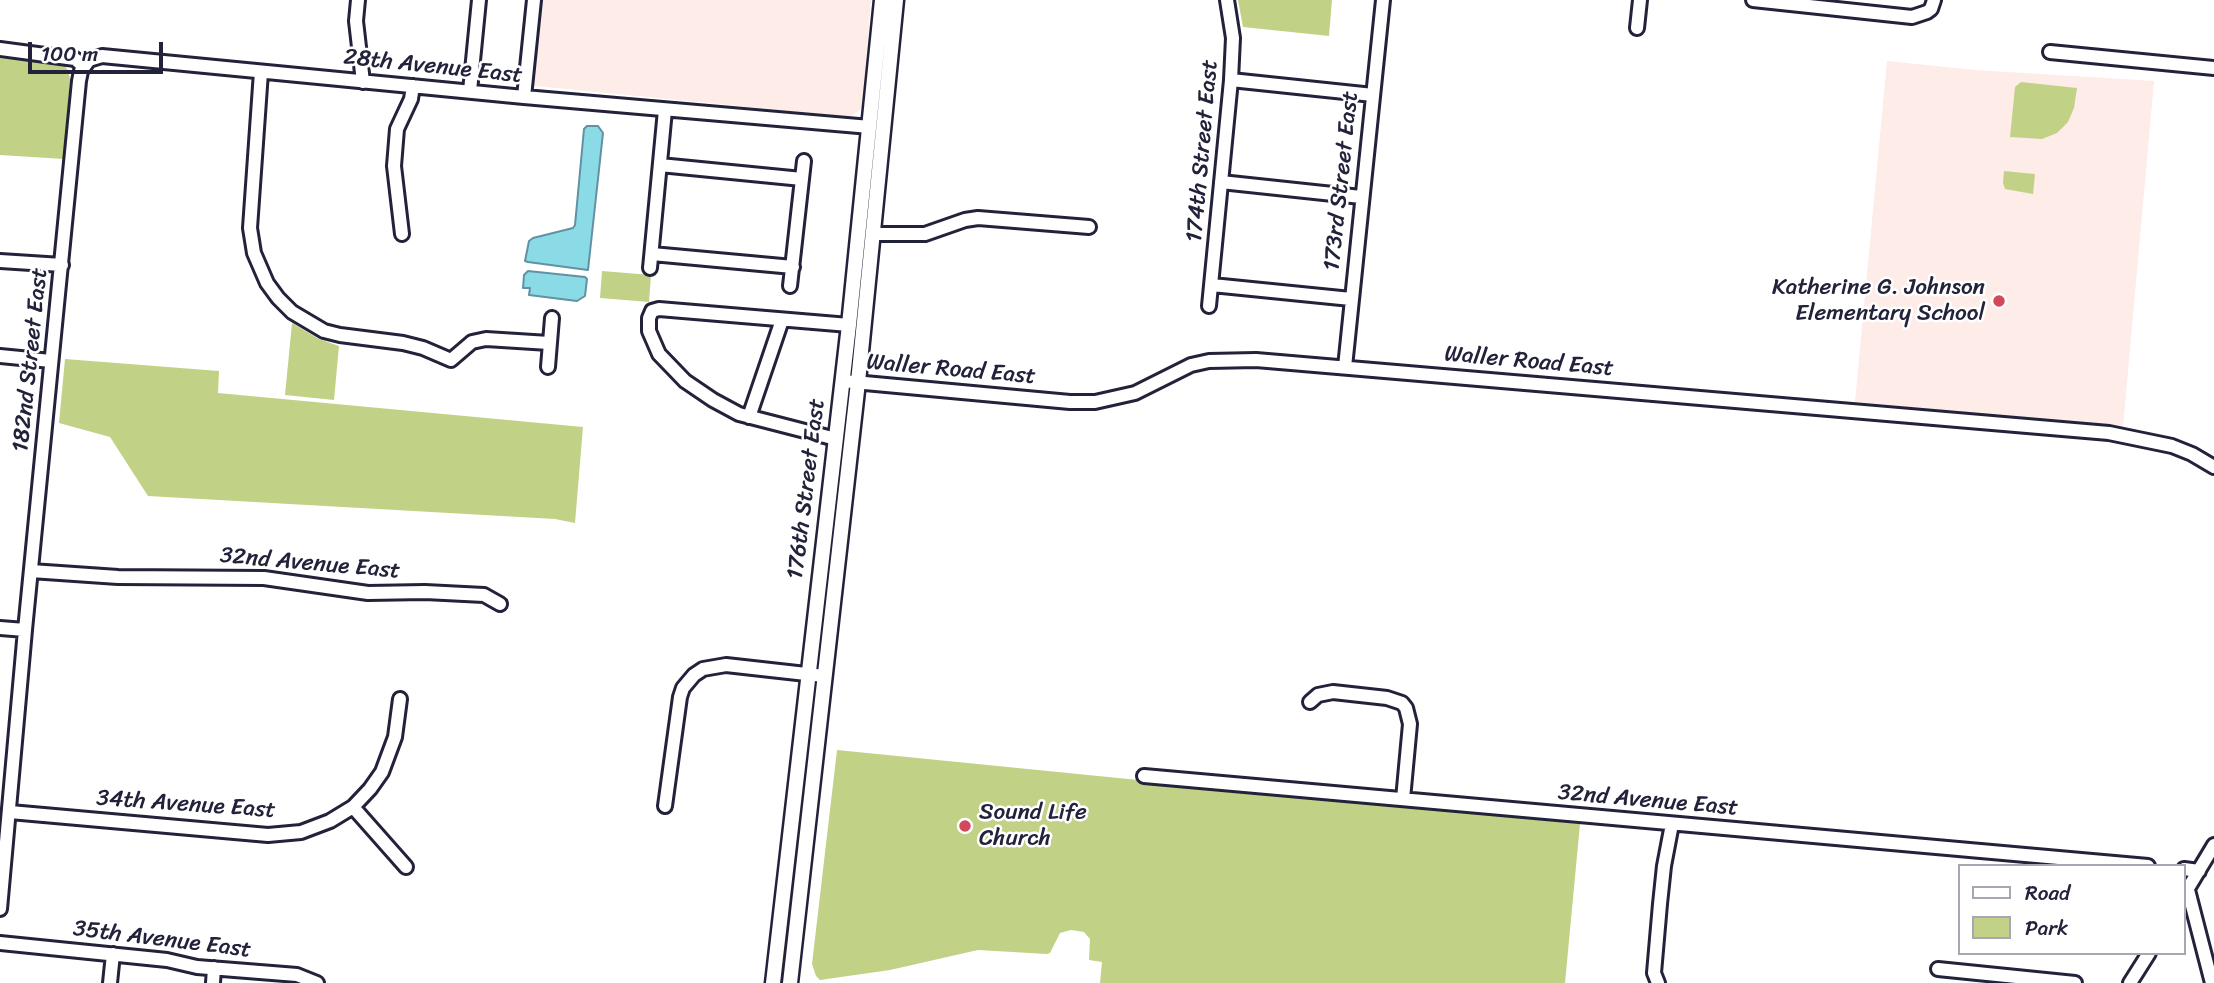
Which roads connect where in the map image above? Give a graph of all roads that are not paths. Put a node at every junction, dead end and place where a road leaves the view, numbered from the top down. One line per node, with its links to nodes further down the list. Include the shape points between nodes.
1 (358, 0): 18 (street)
2 (479, 0): 20 (street)
3 (534, 0): 22 (street)
4 (882, 0): 24 (main road, 176th Street East)
5 (896, 0): 29 (main road, 176th Street East)
6 (1227, 0): 17 (street, 174th Street East, via 1233,37)
7 (1382, 0): 21 (street, 173rd Street East)
8 (1640, 0): 11 (street)
9 (1753, 0): 10 (street, via 1912,17 1931,9)
10 (1934, 0)
11 (1637, 28)
12 (0, 49): 14 (street, via 75,59)
13 (2050, 52): 15 (street)
14 (83, 66): 16 (street, 28th Avenue East, via 102,55); 36 (street, 182nd Street East)
15 (2214, 68)
16 (261, 72): 18 (street, 28th Avenue East); 46 (street, via 250,228 254,253 267,283 292,312 324,331 403,343 451,360 472,342 486,339)
17 (1231, 80): 21 (street); 28 (street, 174th Street East)
18 (363, 82): 19 (street, 28th Avenue East)
19 (413, 86): 20 (street, 28th Avenue East); 32 (street, via 397,130 394,166)
20 (470, 91): 22 (street, 28th Avenue East)
21 (1373, 95): 30 (street, 173rd Street East)
22 (524, 97): 23 (street, 28th Avenue East)
23 (665, 110): 24 (street, 28th Avenue East); 26 (street)
24 (870, 127): 29 (main road, via 876,133 871,179); 45 (main road, 176th Street East)
25 (804, 161): 27 (street)
26 (660, 165): 27 (street); 34 (street)
27 (802, 179): 37 (street)
28 (1221, 183): 30 (street); 39 (street, 174th Street East)
29 (877, 190): 33 (main road, 176th Street East)
30 (1362, 197): 41 (street, 173rd Street East)
31 (1089, 227): 33 (street, via 978,218 925,234)
32 (402, 234)
33 (873, 234): 51 (main road, 176th Street East)
34 (652, 254): 37 (street); 38 (street)
35 (0, 261): 36 (street)
36 (62, 265): 48 (street, 182nd Street East)
37 (793, 267): 40 (street)
38 (650, 268)
39 (1212, 285): 41 (street); 42 (street, 174th Street East)
40 (790, 286)
41 (1351, 299): 49 (street, 173rd Street East)
42 (1209, 306)
43 (552, 318): 46 (street)
44 (782, 320): 45 (street); 52 (street); 52 (street, via 659,309 649,318 653,343 668,365 713,400)
45 (849, 325): 51 (main road, 176th Street East)
46 (550, 343): 50 (street)
47 (0, 356): 48 (street)
48 (51, 361): 55 (street, 182nd Street East)
49 (1345, 367): 51 (street, Waller Road East, via 1209,361 1171,373 1135,393 1095,402); 54 (street, Waller Road East, via 2109,433 2172,446)
50 (548, 368)
51 (850, 381): 53 (main road, 176th Street East); 59 (main road, 176th Street East)
52 (749, 417): 53 (street)
53 (836, 439): 59 (main road, 176th Street East)
54 (2214, 467)
55 (31, 570): 56 (street, 32nd Avenue East, via 118,577 264,578 368,593 484,595); 58 (street, 182nd Street East)
56 (500, 604)
57 (0, 628): 58 (street)
58 (25, 630): 66 (street, 182nd Street East)
59 (816, 675): 64 (street, via 719,665 690,678 680,697); 83 (main road, 176th Street East, via 794,783); 84 (main road, 176th Street East)
60 (400, 699): 65 (street, via 386,761)
61 (1310, 702): 63 (street, via 1333,692 1402,703 1410,724)
62 (1144, 776): 63 (street, 32nd Avenue East)
63 (1403, 799): 67 (street, 32nd Avenue East)
64 (665, 806)
65 (353, 807): 66 (street, 34th Avenue East, via 301,832 268,835); 70 (street)
66 (10, 812): 74 (street, 182nd Street East)
67 (1672, 824): 69 (street, 32nd Avenue East); 85 (street, via 1660,904 1654,974)
68 (2214, 845): 72 (street)
69 (2125, 864)
70 (406, 867)
71 (2186, 869): 72 (street)
72 (2199, 871): 73 (street)
73 (2186, 892): 88 (street)
74 (0, 909)
75 (0, 943): 76 (street, 35th Avenue East)
76 (113, 954): 78 (street, 35th Avenue East); 80 (street)
77 (2148, 955): 87 (street)
78 (214, 968): 81 (street); 82 (street, 35th Avenue East, via 298,975)
79 (1938, 969): 86 (street)
80 (110, 983)
81 (213, 983)
82 (317, 983)
83 (773, 983)
84 (790, 983)
85 (1658, 983)
86 (2075, 983)
87 (2130, 983)
88 (2212, 983)

